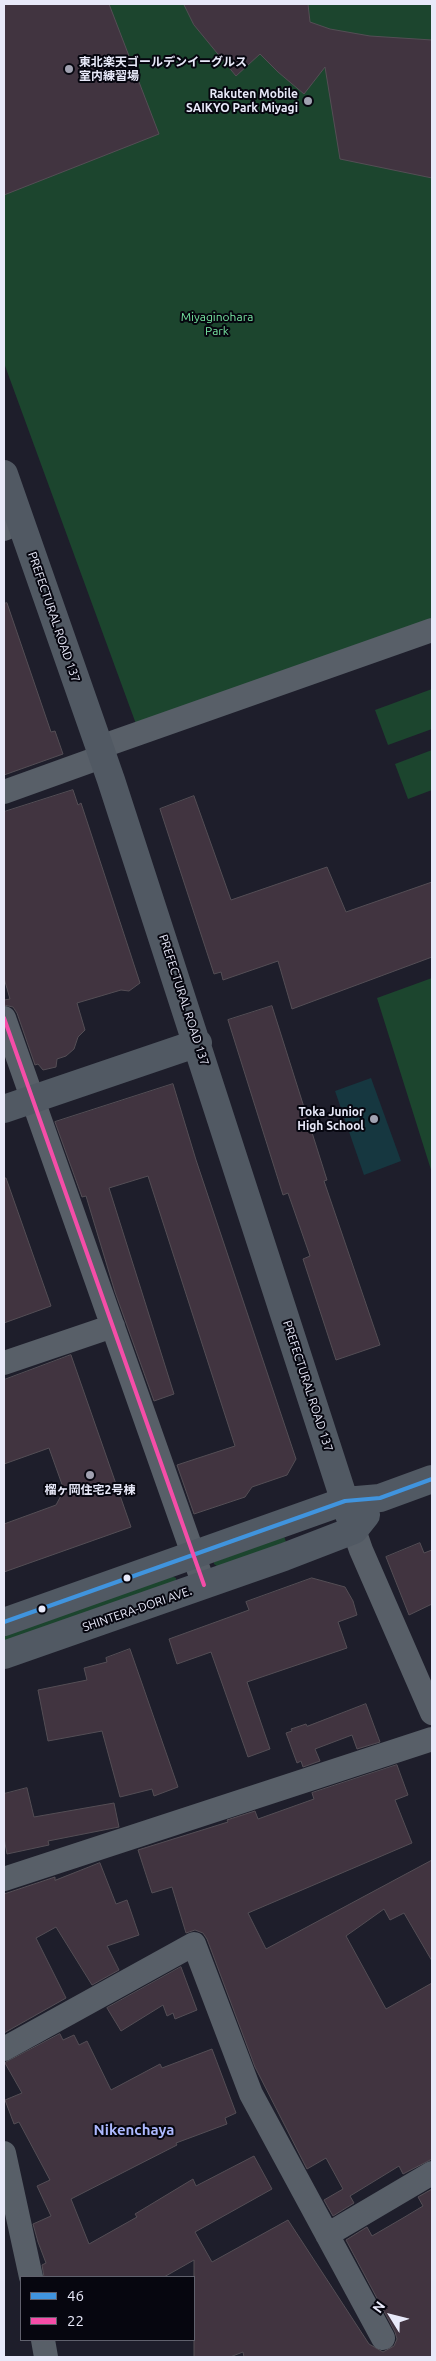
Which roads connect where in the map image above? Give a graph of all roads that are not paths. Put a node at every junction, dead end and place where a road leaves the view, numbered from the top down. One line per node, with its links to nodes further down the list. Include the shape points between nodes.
1 (4, 474): 2 (main road, PREFECTURAL ROAD 137)
2 (13, 525): 4 (main road, PREFECTURAL ROAD 137)
3 (432, 630): 4 (street)
4 (102, 752): 5 (street); 7 (main road, PREFECTURAL ROAD 137)
5 (4, 792)
6 (4, 1018): 8 (street)
7 (198, 1043): 8 (main road); 14 (main road, PREFECTURAL ROAD 137)
8 (32, 1099): 9 (main road); 10 (street)
9 (4, 1109)
10 (113, 1326): 11 (street); 16 (street)
11 (4, 1364)
12 (432, 1479): 13 (main road)
13 (380, 1498): 14 (main road); 15 (main road)
14 (344, 1501): 15 (main road, PREFECTURAL ROAD 137); 16 (main road)
15 (354, 1530): 17 (main road, SHINTERA-DORI AVE.); 20 (street)
16 (194, 1555): 17 (street); 18 (main road)
17 (204, 1585): 19 (main road, SHINTERA-DORI AVE.)
18 (4, 1622)
19 (4, 1655)
20 (432, 1713)
21 (432, 1738): 22 (street)
22 (4, 1879)
23 (4, 2049): 26 (street, via 194,1944 251,2094)
24 (5, 2165): 27 (street)
25 (432, 2173): 26 (street)
26 (327, 2235): 28 (street)
27 (31, 2276)
28 (383, 2338)
29 (43, 2341): 30 (street)
30 (46, 2357)

